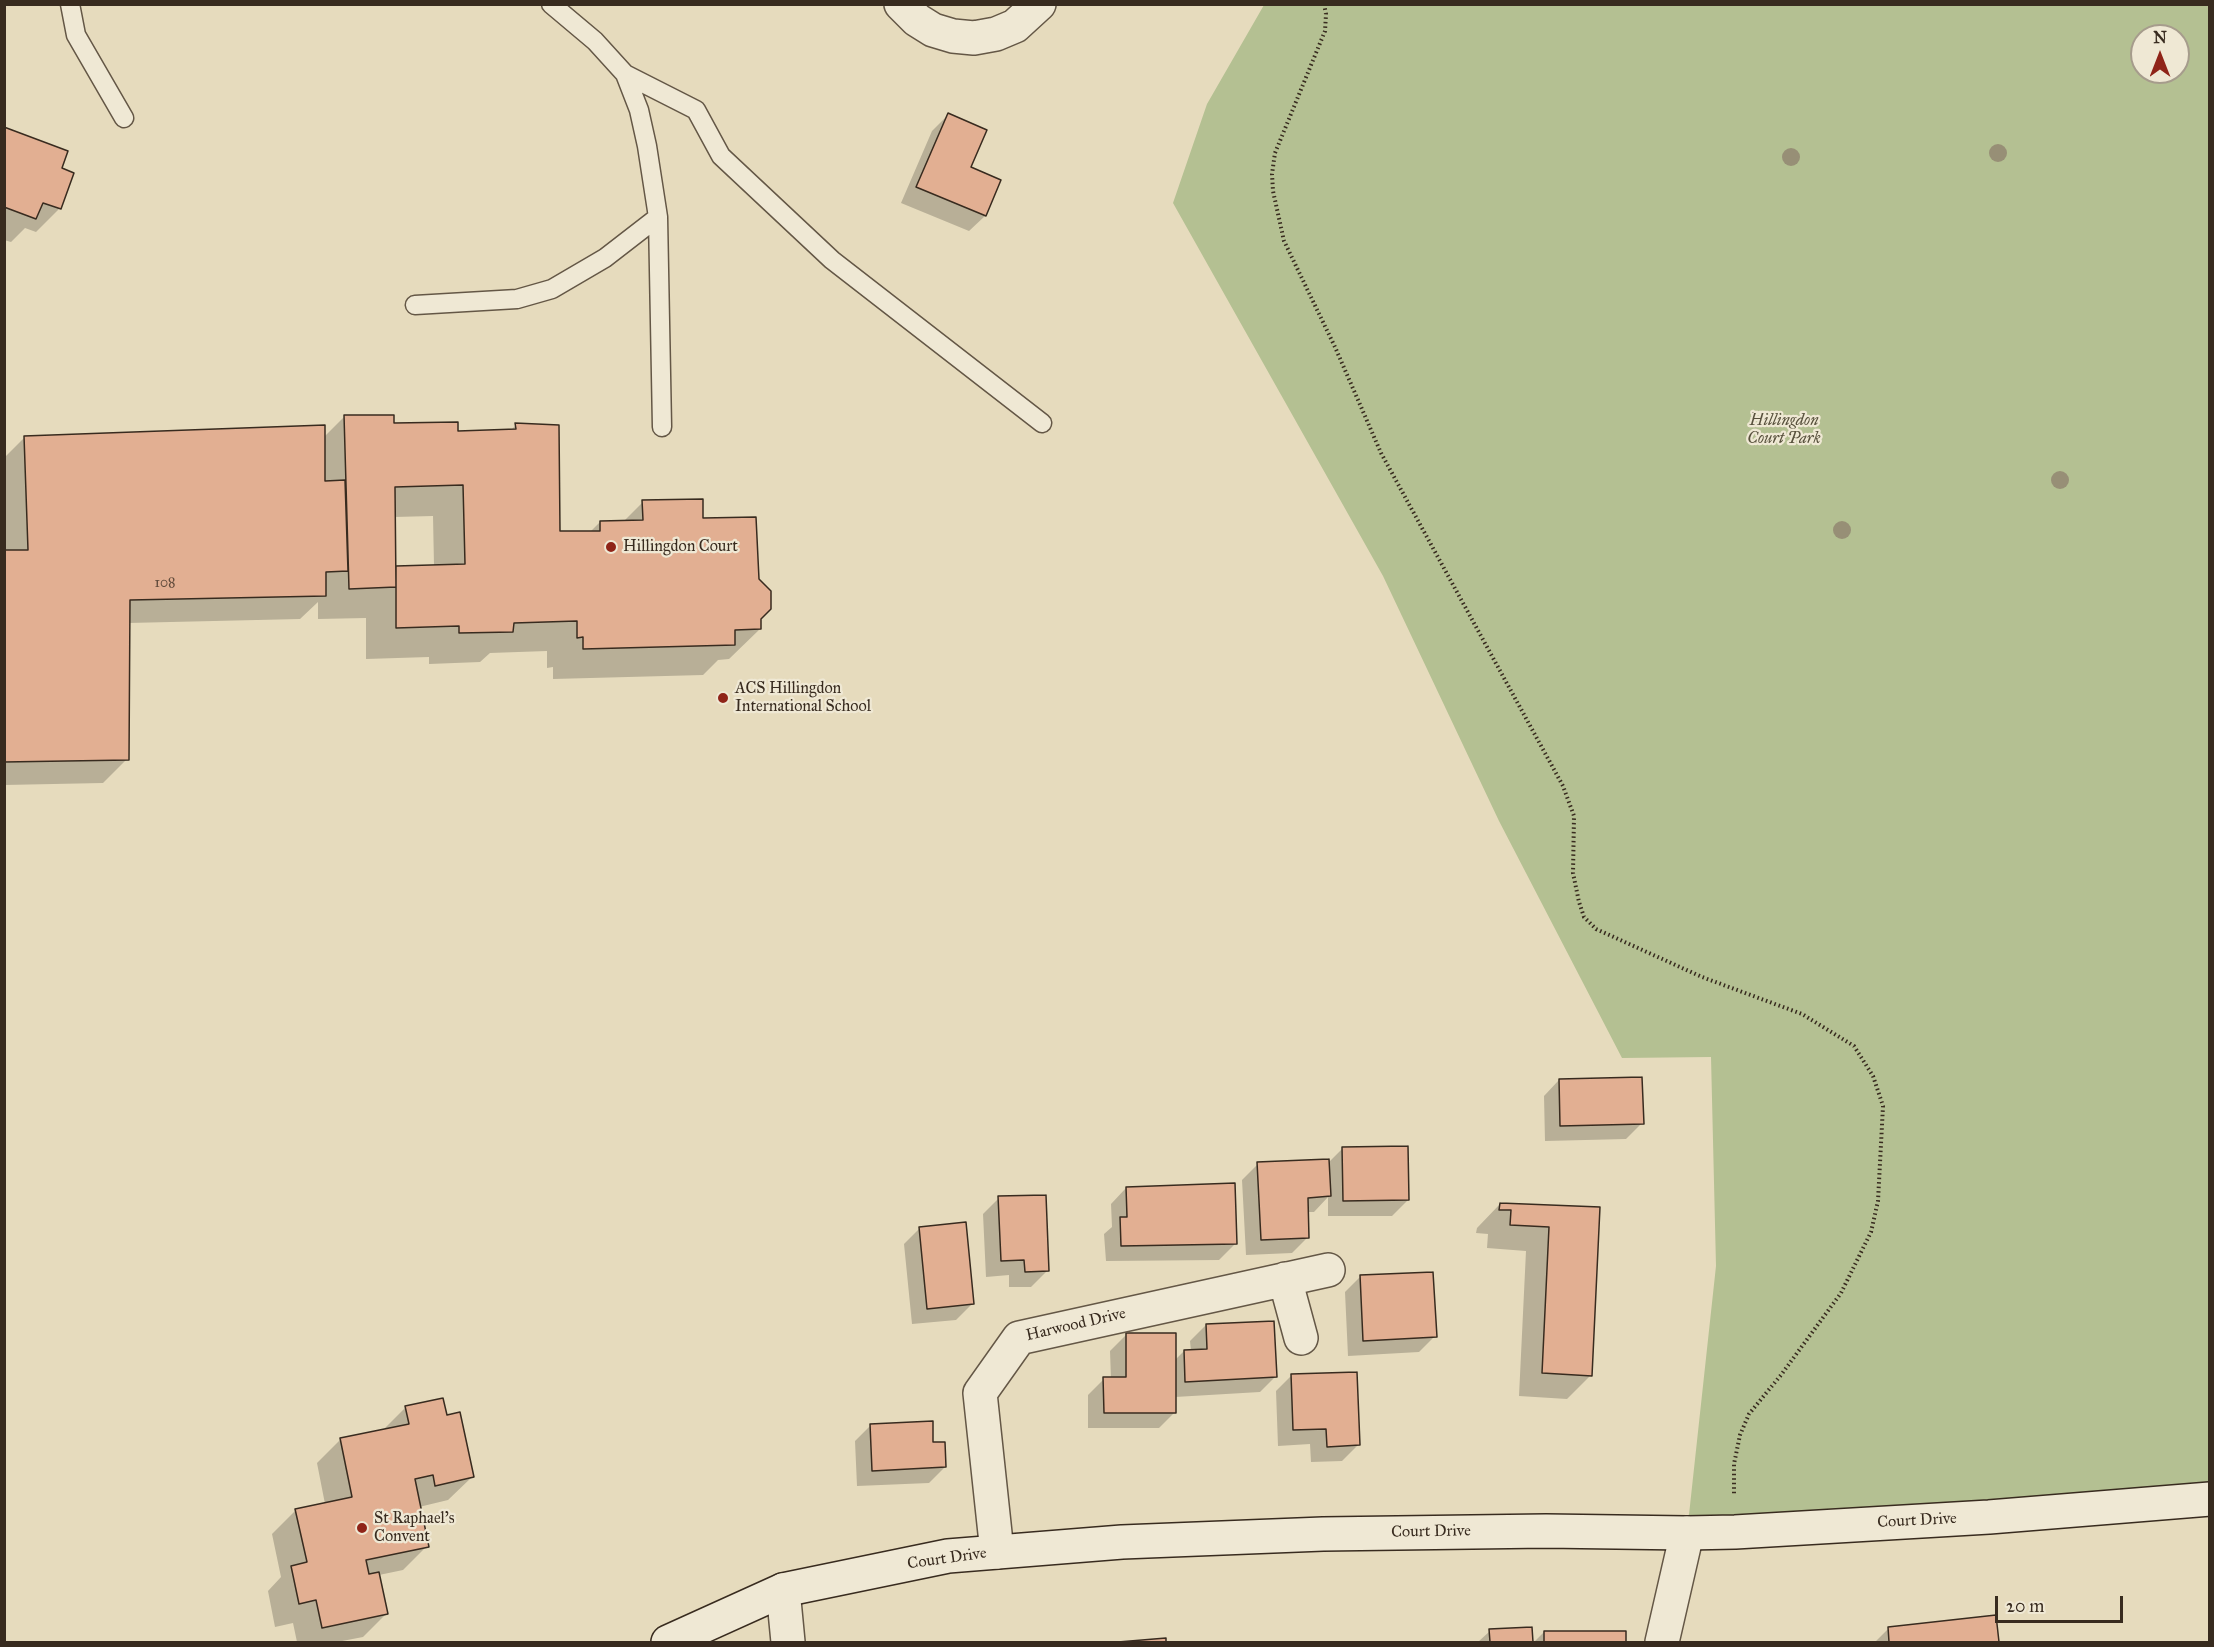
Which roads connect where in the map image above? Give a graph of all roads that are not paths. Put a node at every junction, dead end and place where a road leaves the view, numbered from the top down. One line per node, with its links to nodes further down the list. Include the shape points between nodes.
1 (70, 4): 6 (lane, via 76,35)
2 (551, 4): 5 (lane, via 595,41)
3 (901, 4): 4 (street, via 933,30 974,38 1015,26)
4 (1039, 4)
5 (625, 74): 7 (lane, via 639,110); 9 (lane, via 696,110 721,156 832,260)
6 (124, 118)
7 (658, 217): 8 (lane, via 604,258 552,289 517,298); 10 (lane)
8 (415, 305)
9 (1042, 423)
10 (662, 427)
11 (1328, 1270): 12 (street, Harwood Drive)
12 (1285, 1279): 13 (street); 16 (street, Harwood Drive, via 1018,1338 980,1393)
13 (1301, 1338)
14 (2210, 1499): 15 (street, Court Drive, via 1989,1517)
15 (1687, 1533): 16 (street, Court Drive, via 1323,1534 1122,1542); 20 (street)
16 (997, 1552): 17 (street, Court Drive, via 948,1556)
17 (783, 1590): 18 (street, Court Drive); 19 (street)
18 (668, 1642)
19 (788, 1642)
20 (1662, 1642)

